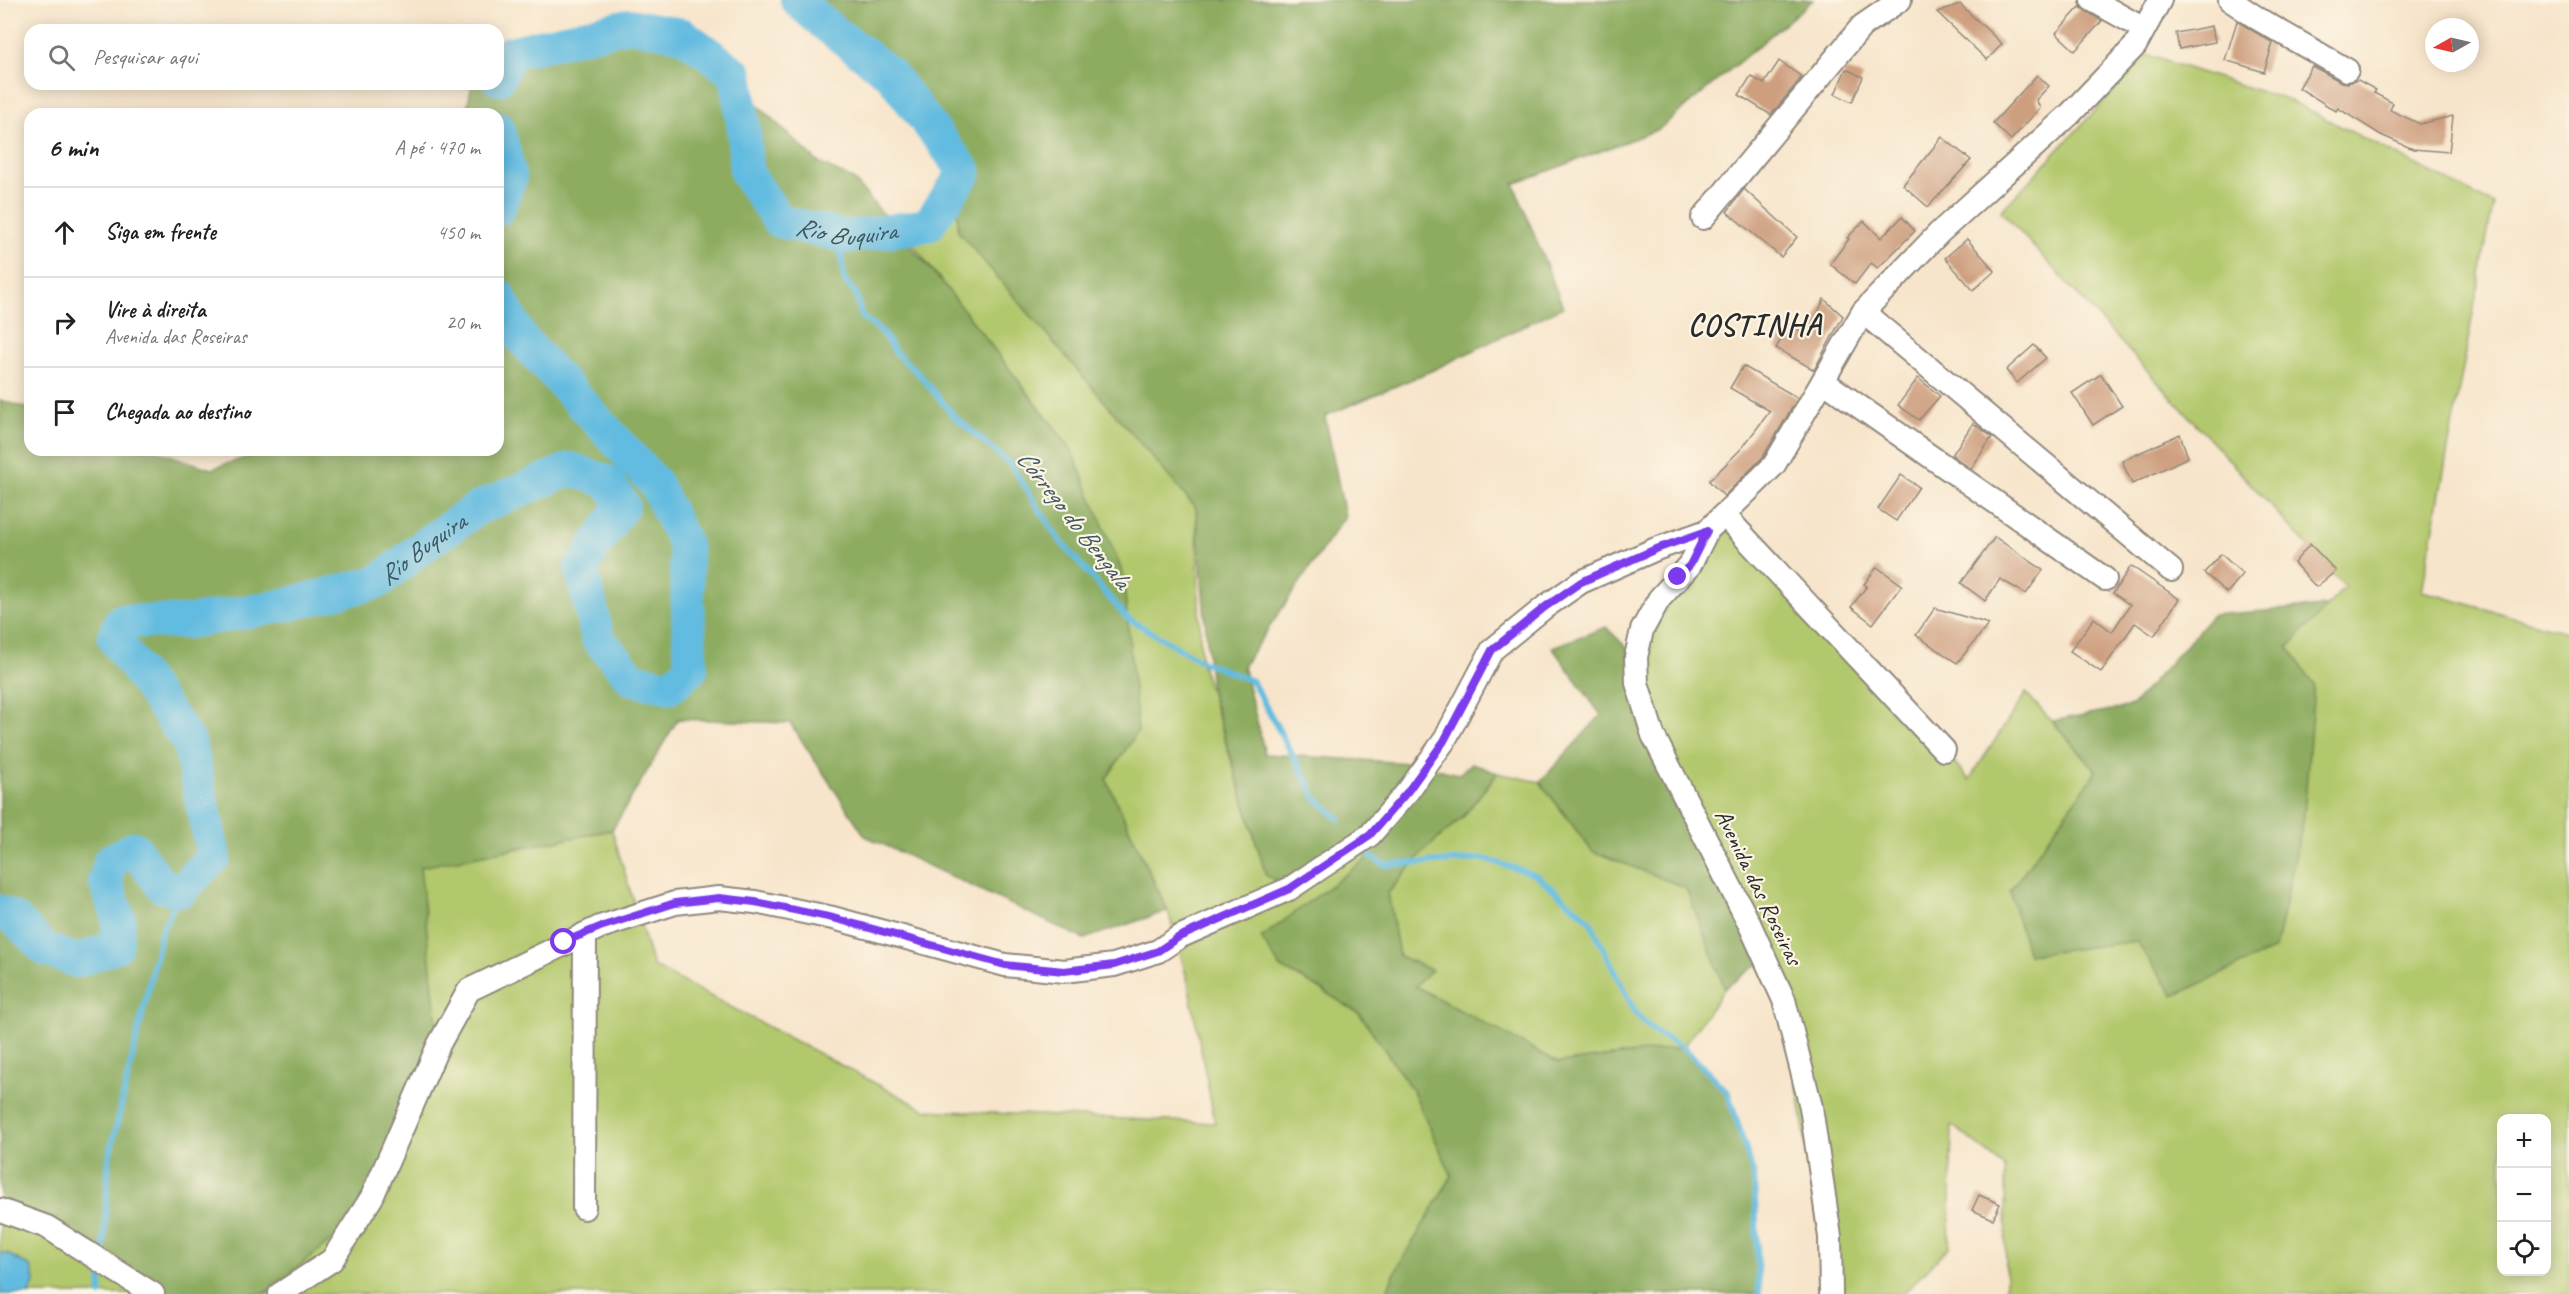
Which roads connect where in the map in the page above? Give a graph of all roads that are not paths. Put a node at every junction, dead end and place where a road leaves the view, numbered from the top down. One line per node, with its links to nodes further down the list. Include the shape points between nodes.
1 (1900, 0): 7 (street, via 1862,26)
2 (2092, 0): 5 (street)
3 (2160, 0): 5 (street)
4 (2230, 0): 6 (street)
5 (2144, 28): 8 (street, via 2135,46 2070,114 1939,233)
6 (2347, 70)
7 (1703, 218)
8 (1863, 312): 9 (street); 12 (street)
9 (1823, 381): 10 (street, via 1774,465); 13 (street)
10 (1724, 515): 11 (street); 14 (street)
11 (1707, 531): 15 (street, via 1581,582 1545,607 1492,650 1444,741 1370,835 1289,889 1179,937 1158,951 1114,965 1064,971 1005,965 833,918 719,898 675,903); 20 (street, Avenida das Roseiras, via 1690,565 1659,599 1642,630 1636,657 1637,683 1653,735 1784,1000 1811,1107 1830,1237)
12 (2171, 570)
13 (2104, 579)
14 (1944, 750)
15 (585, 934): 16 (street); 19 (street, via 469,990 439,1044 367,1204 332,1260)
16 (584, 1208)
17 (0, 1210): 18 (street, via 47,1227)
18 (153, 1294)
19 (280, 1294)
20 (1831, 1294)

